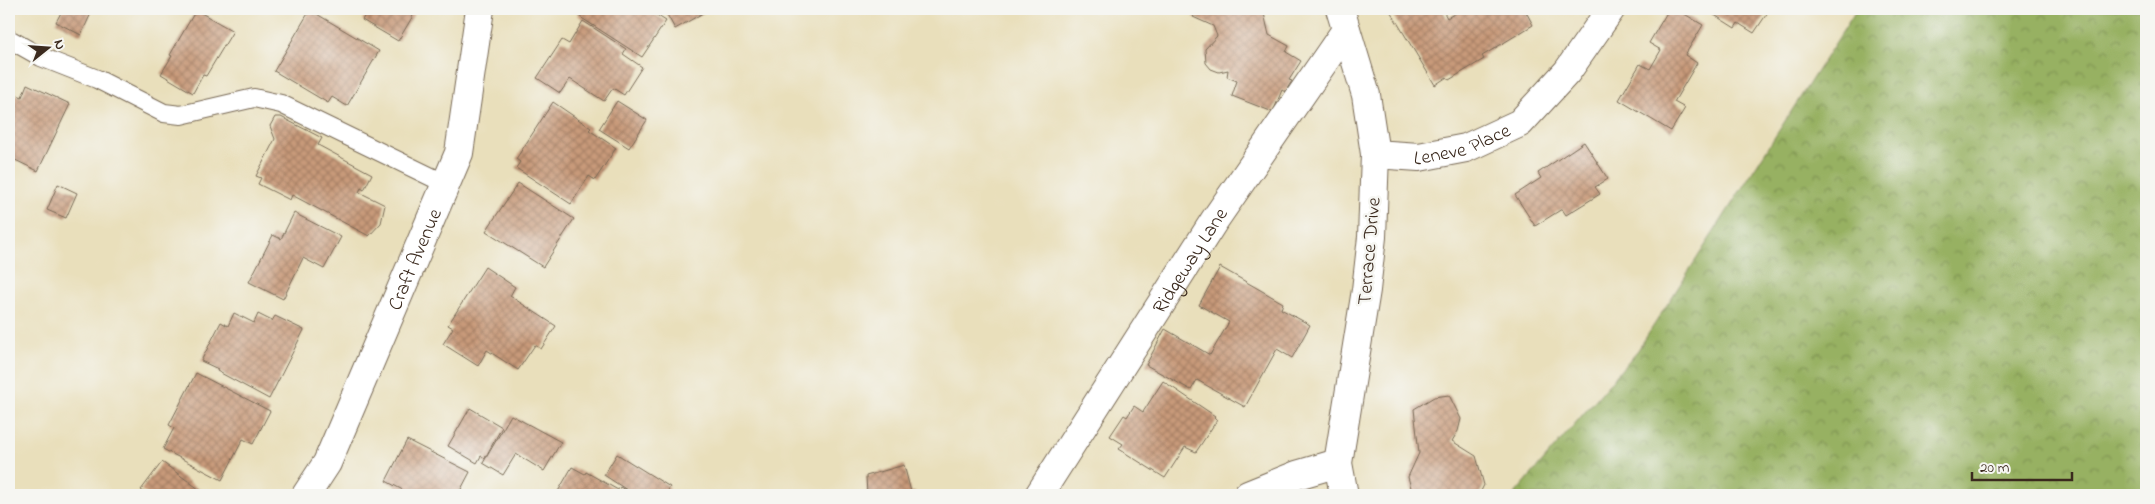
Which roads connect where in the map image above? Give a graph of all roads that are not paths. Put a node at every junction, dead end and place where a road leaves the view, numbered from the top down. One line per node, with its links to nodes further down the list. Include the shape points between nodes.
1 (480, 9): 6 (street, Craft Avenue, via 458,153)
2 (1611, 9): 5 (street, Leneve Place, via 1567,72 1520,123 1466,148 1419,157)
3 (1343, 20): 5 (street, Terrace Drive, via 1366,95); 9 (street, Ridgeway Lane)
4 (9, 39): 6 (lane, via 164,113 181,115 254,98 274,102)
5 (1375, 154): 7 (street, Terrace Drive, via 1366,290)
6 (446, 184): 8 (street, Craft Avenue, via 327,463)
7 (1338, 463): 10 (street); 11 (street, Terrace Drive)
8 (306, 495)
9 (1039, 495)
10 (1248, 495)
11 (1344, 495)

